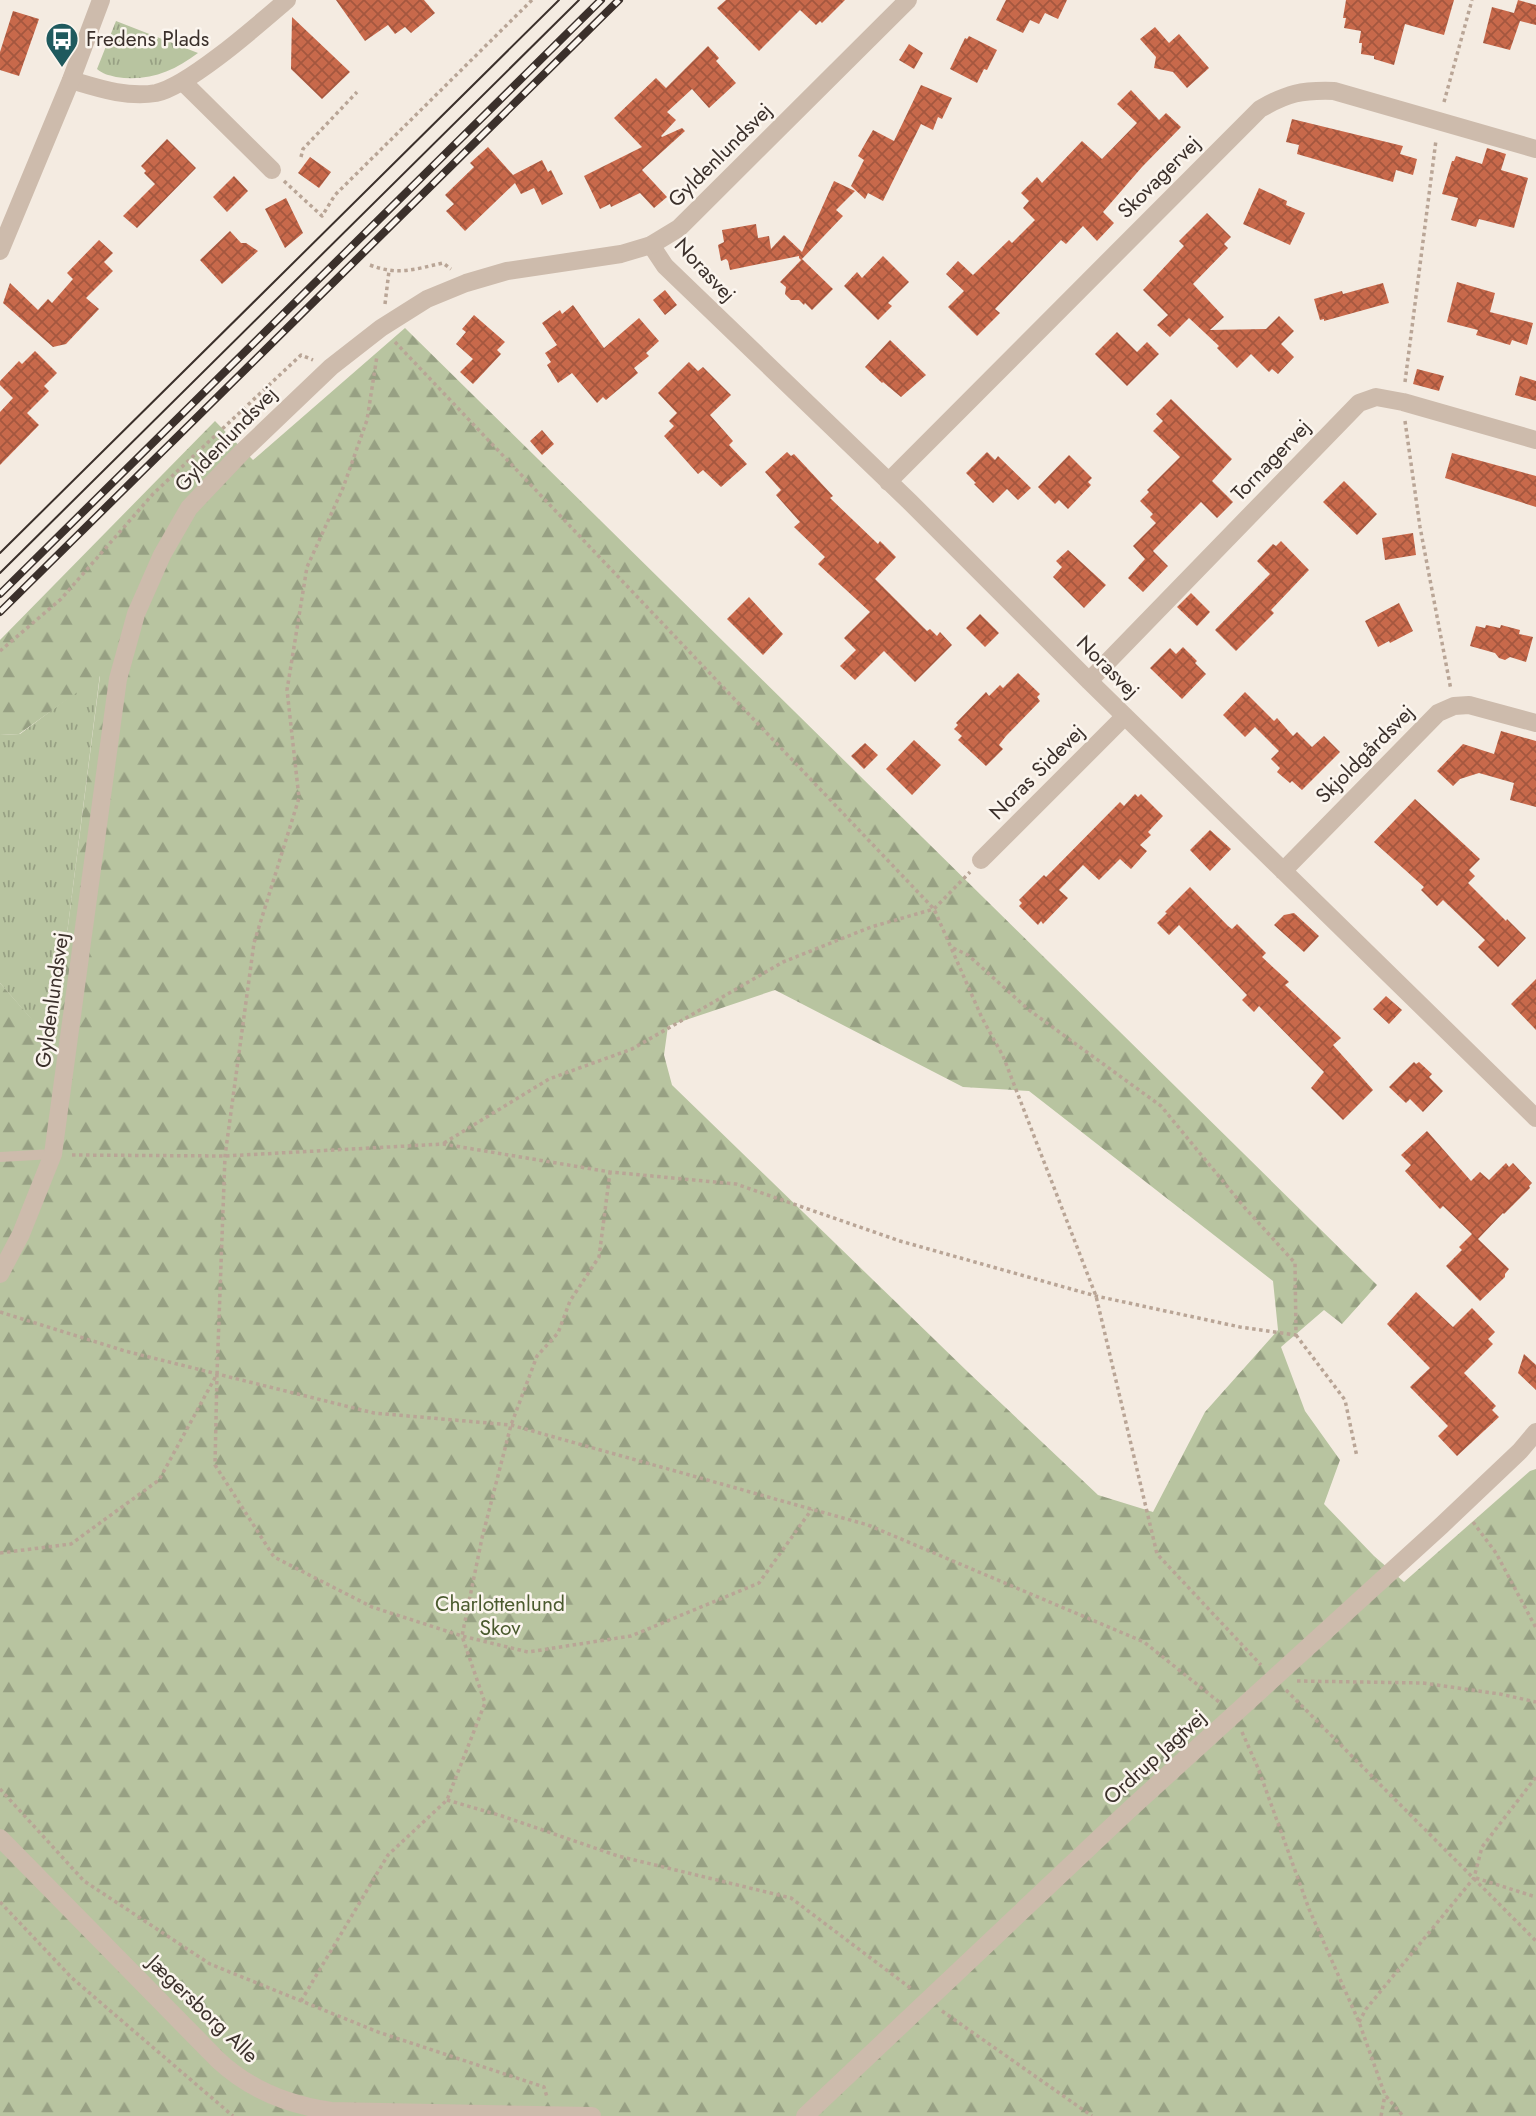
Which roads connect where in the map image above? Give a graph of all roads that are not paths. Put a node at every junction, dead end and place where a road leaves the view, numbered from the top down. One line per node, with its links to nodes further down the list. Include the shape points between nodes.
1 (101, 0): 4 (street)
2 (287, 0): 5 (street)
3 (908, 0): 8 (street, Gyldenlundsvej, via 679,228)
4 (71, 80): 5 (street, via 133,94 157,93); 9 (street)
5 (183, 82): 7 (street)
6 (1536, 149): 11 (street, Skovagervej, via 1334,91 1282,96 1260,108)
7 (272, 170)
8 (651, 245): 11 (street, Norasvej, via 665,266); 18 (street, Gyldenlundsvej, via 621,254 507,271 426,299 331,367 189,508 136,614 118,679)
9 (0, 251)
10 (1536, 440): 12 (street, Tornagervej, via 1403,402 1376,397 1359,402)
11 (888, 482): 12 (street, Norasvej)
12 (1088, 681): 13 (street, Norasvej)
13 (1125, 716): 15 (street, Noras Sidevej); 16 (street, Norasvej)
14 (1536, 723): 16 (street, Skjoldgårdsvej, via 1469,705 1438,713)
15 (981, 860)
16 (1283, 871): 17 (street, Norasvej)
17 (1536, 1118)
18 (53, 1154): 19 (lane); 20 (street, Gyldenlundsvej)
19 (0, 1157)
20 (0, 1274)
21 (1536, 1432): 25 (street, Ordrup Jagtvej)
22 (0, 1838): 23 (street, Jægersborg Alle, via 206,2049 256,2089 290,2103 331,2111)
23 (552, 2116): 24 (street, Jægersborg Alle)
24 (592, 2116)
25 (805, 2116)

